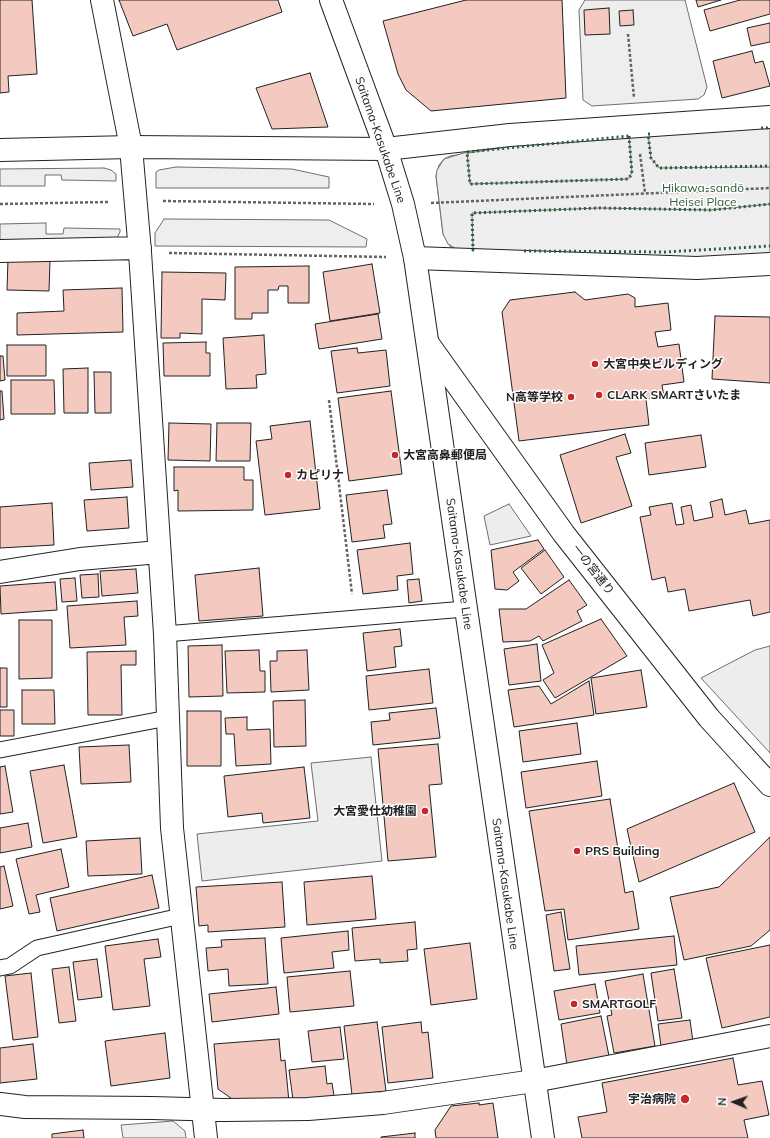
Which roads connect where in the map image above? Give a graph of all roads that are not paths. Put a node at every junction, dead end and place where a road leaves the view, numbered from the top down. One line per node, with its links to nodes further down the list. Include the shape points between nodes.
1 (102, 0): 4 (street)
2 (331, 0): 5 (street, Saitama-Kasukabe Line)
3 (770, 117): 5 (street, via 510,135)
4 (131, 147): 5 (street); 6 (street); 7 (street)
5 (386, 149): 9 (street, Saitama-Kasukabe Line, via 403,204)
6 (0, 150)
7 (140, 250): 8 (street); 12 (street)
8 (0, 251)
9 (415, 258): 10 (street, via 697,268); 11 (street, Saitama-Kasukabe Line)
10 (770, 264)
11 (429, 345): 14 (street, Saitama-Kasukabe Line); 18 (street, 一の宮通り, via 564,534 709,718)
12 (159, 552): 13 (street, via 80,559); 15 (street)
13 (0, 572)
14 (465, 609): 15 (lane); 22 (street, Saitama-Kasukabe Line)
15 (165, 634): 16 (street)
16 (168, 718): 17 (lane); 19 (street, via 172,828)
17 (0, 750)
18 (770, 785)
19 (180, 916): 20 (lane, via 36,948 10,966); 24 (street)
20 (0, 968)
21 (770, 1036): 22 (street)
22 (534, 1081): 24 (street, via 383,1103 308,1109); 26 (street, Saitama-Kasukabe Line)
23 (0, 1104): 24 (street, via 25,1107)
24 (203, 1110): 25 (street)
25 (206, 1138)
26 (543, 1138)

